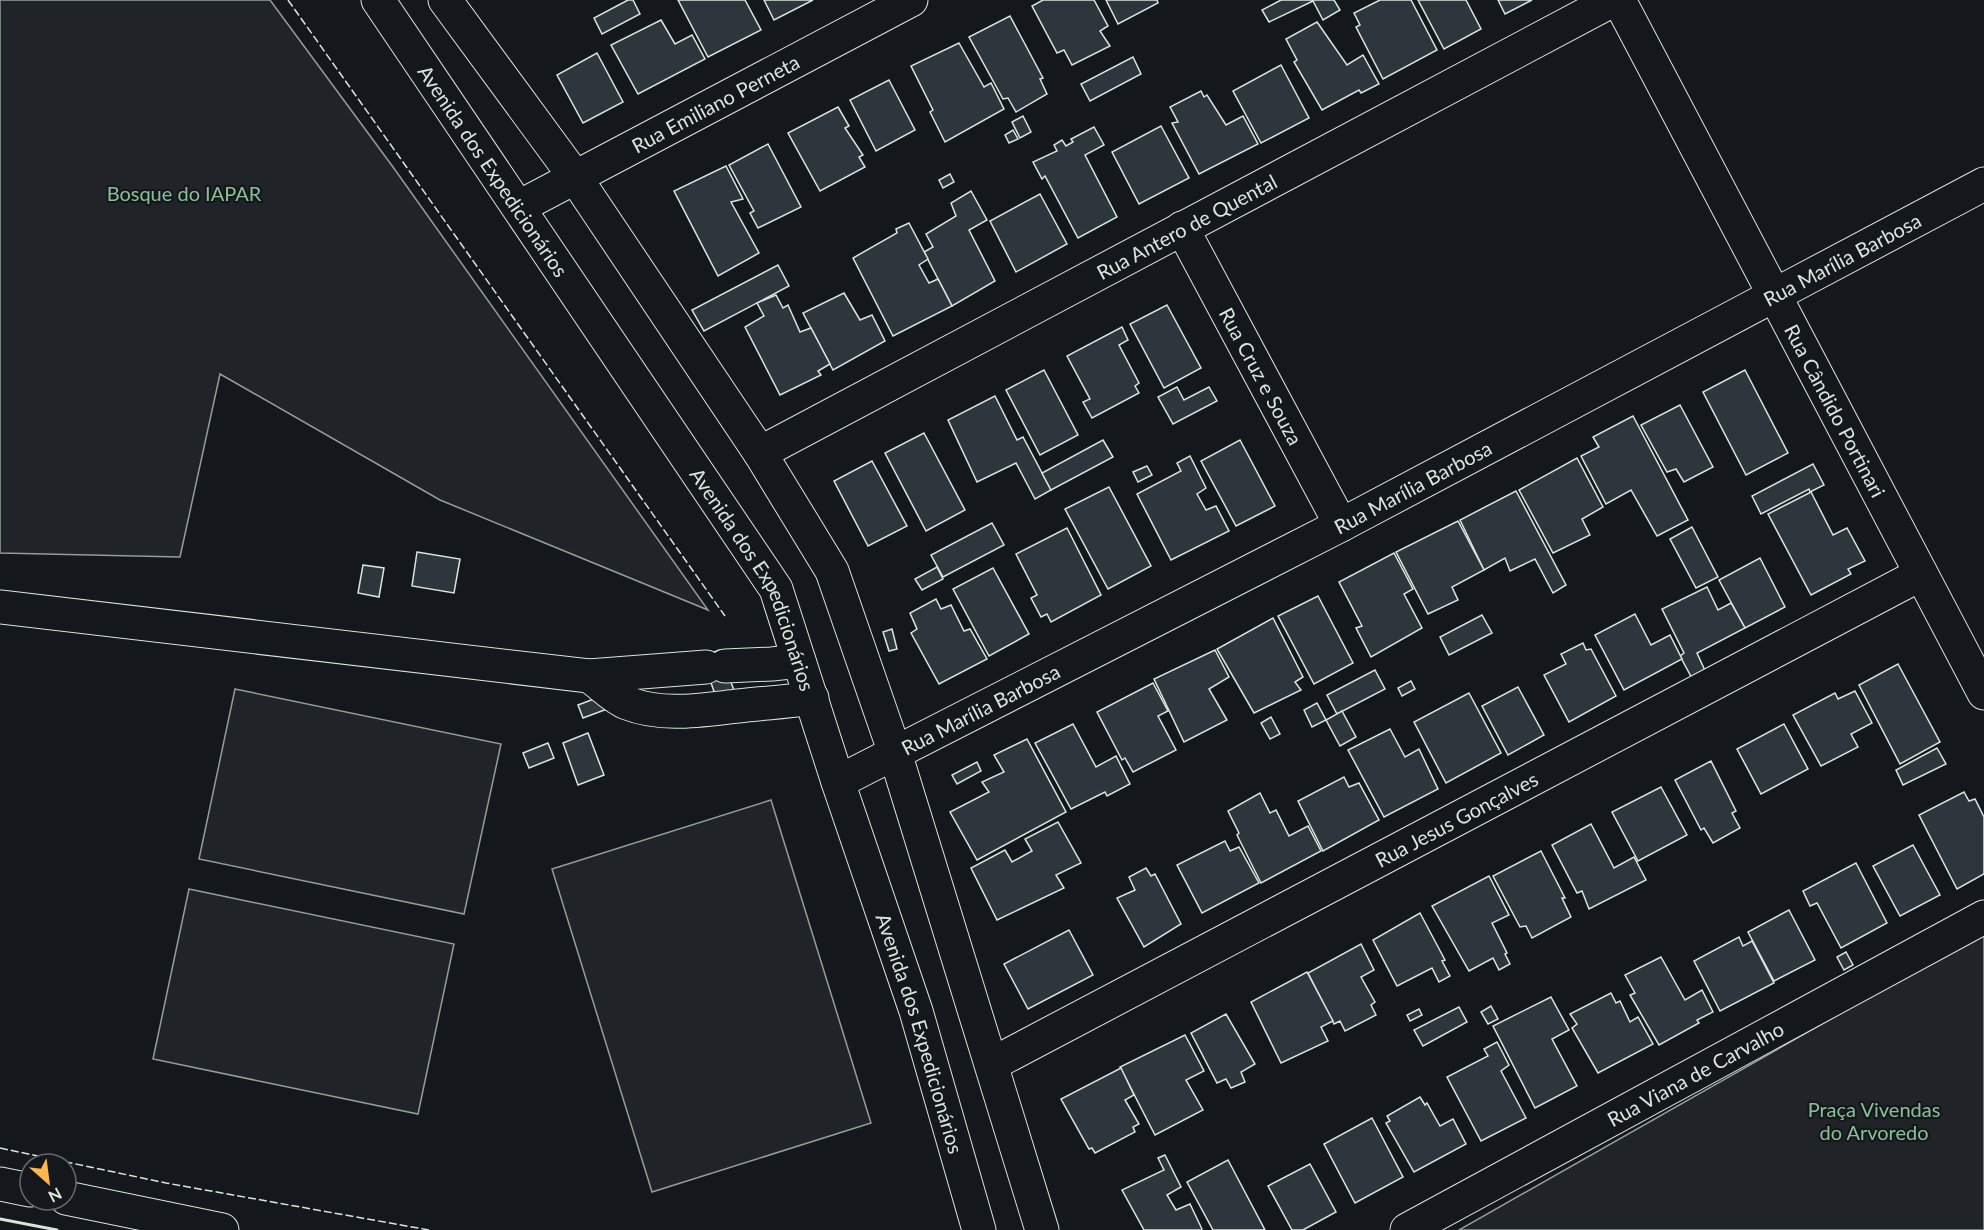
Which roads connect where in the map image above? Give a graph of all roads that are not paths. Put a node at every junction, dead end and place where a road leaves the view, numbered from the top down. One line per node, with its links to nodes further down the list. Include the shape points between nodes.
1 (378, 0): 8 (street, Avenida dos Expedicionários)
2 (445, 0): 6 (street)
3 (911, 0): 6 (street, Rua Emiliano Perneta)
4 (1613, 0): 9 (street, Rua Antero de Quental)
5 (1619, 0): 10 (street, Rua Cândido Portinari)
6 (575, 177): 8 (street, Rua Emiliano Perneta); 11 (street)
7 (1984, 184): 10 (street, Rua Marília Barbosa)
8 (519, 207): 15 (street, Avenida dos Expedicionários, via 776,589)
9 (1182, 228): 11 (street, Rua Antero de Quental); 12 (street, Rua Cruz e Souza)
10 (1774, 295): 12 (street, Rua Marília Barbosa); 13 (street, Rua Cândido Portinari)
11 (760, 453): 19 (street, via 832,571)
12 (1341, 525): 19 (street, Rua Marília Barbosa)
13 (1921, 574): 17 (street, Rua Cândido Portinari); 22 (street, Rua Jesus Gonçalves)
14 (0, 607): 16 (street)
15 (799, 661): 16 (street); 18 (street, Avenida dos Expedicionários)
16 (589, 676): 18 (street, via 626,702 660,711 699,711)
17 (1984, 693)
18 (812, 698): 20 (street, Avenida dos Expedicionários)
19 (895, 753): 20 (street, Rua Marília Barbosa); 22 (street)
20 (838, 782): 27 (street, Avenida dos Expedicionários, via 916,1011)
21 (1984, 917): 29 (street, Rua Viana de Carvalho)
22 (992, 1064): 28 (street)
23 (0, 1184): 24 (street)
24 (18, 1188)
25 (78, 1200): 26 (street)
26 (222, 1230)
27 (980, 1230)
28 (1042, 1230)
29 (1407, 1230)

